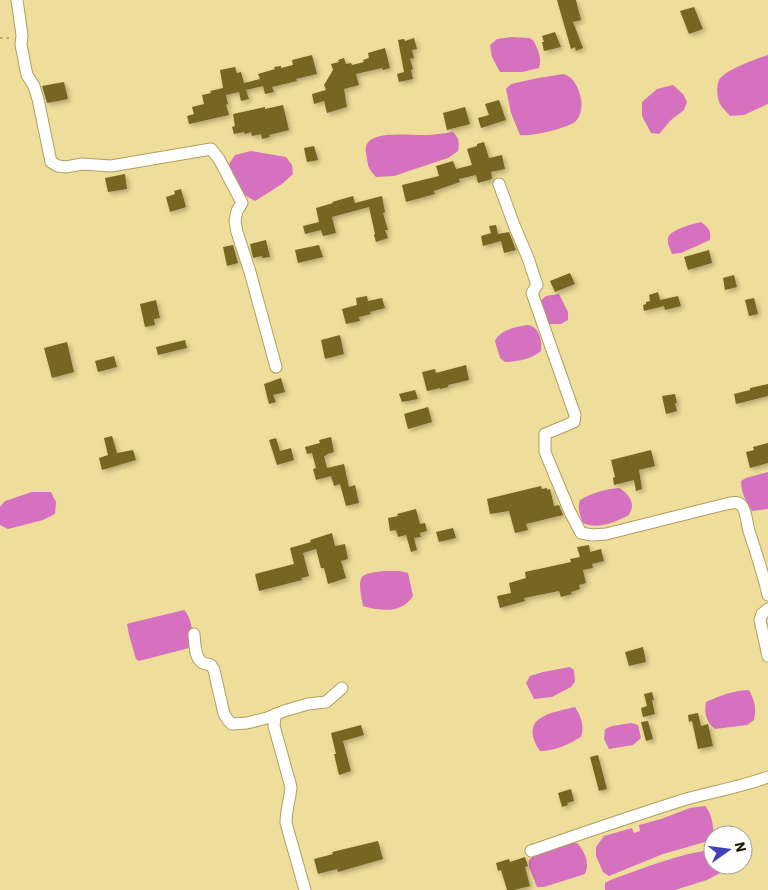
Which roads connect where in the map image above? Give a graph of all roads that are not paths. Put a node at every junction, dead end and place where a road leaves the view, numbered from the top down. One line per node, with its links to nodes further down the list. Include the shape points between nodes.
1 (17, 0): 3 (street, via 27,75 38,99 51,162 66,167 82,164 111,166 211,149 242,203 236,221 239,242)
2 (499, 184): 4 (street, via 537,285 532,293 575,414 574,422 545,434 544,446 581,533 592,536 606,534 739,503)
3 (276, 367)
4 (768, 595)
5 (768, 609): 7 (street, via 760,620)
6 (194, 634): 9 (street, via 198,658 214,670 224,714 232,724 247,724)
7 (768, 656)
8 (342, 688): 9 (street, via 326,702)
9 (276, 714): 12 (street, via 274,726 291,786 286,822)
10 (768, 778): 11 (street, via 680,801)
11 (531, 850)
12 (305, 890)

